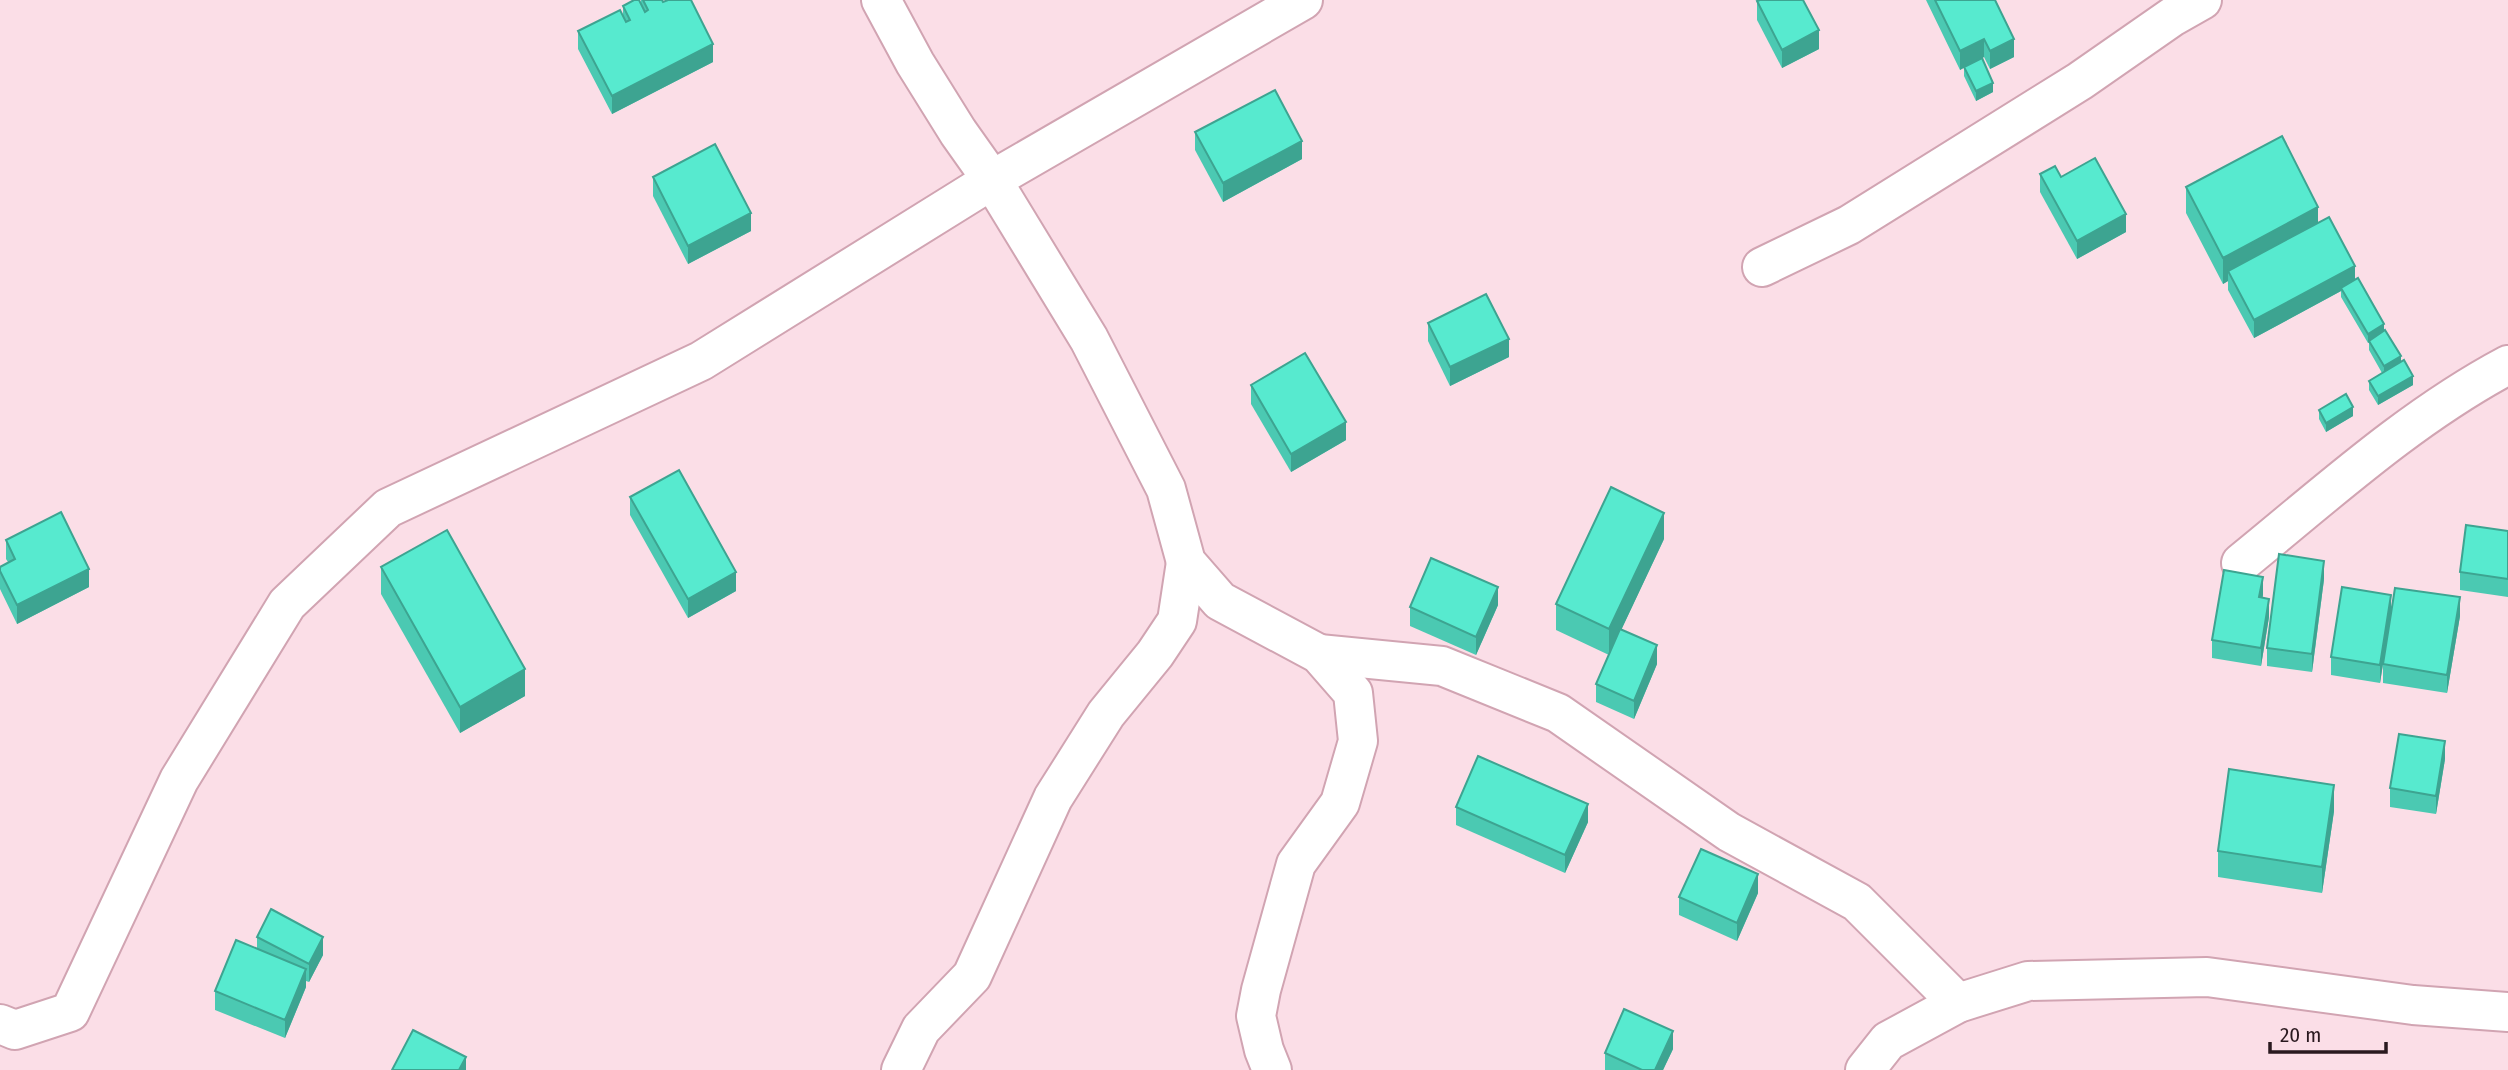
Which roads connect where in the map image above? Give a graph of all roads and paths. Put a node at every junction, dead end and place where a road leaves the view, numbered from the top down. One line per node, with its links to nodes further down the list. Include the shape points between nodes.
1 (881, 0): 4 (street, via 915,63)
2 (1303, 0): 4 (street)
3 (2202, 0): 5 (street, via 1849,225)
4 (992, 180): 7 (street, via 1116,389 1166,489); 12 (street, via 701,361 388,508 287,604 179,780 70,1012 15,1030)
5 (1762, 267)
6 (2508, 365): 8 (street, via 2468,386 2374,455)
7 (1186, 562): 9 (street, via 1220,601); 13 (street, via 1177,621 1106,714 1053,798 972,976 920,1029)
8 (2241, 563)
9 (1319, 654): 10 (street, via 1442,666 1558,713 1729,832 1857,902); 14 (street, via 1353,693 1358,741 1340,803 1296,864 1261,990 1256,1016)
10 (1958, 1003): 11 (street, via 2028,981 2207,977 2413,1005); 15 (street, via 1888,1041)
11 (2508, 1012)
12 (0, 1024)
13 (901, 1070)
14 (1272, 1070)
15 (1866, 1070)

